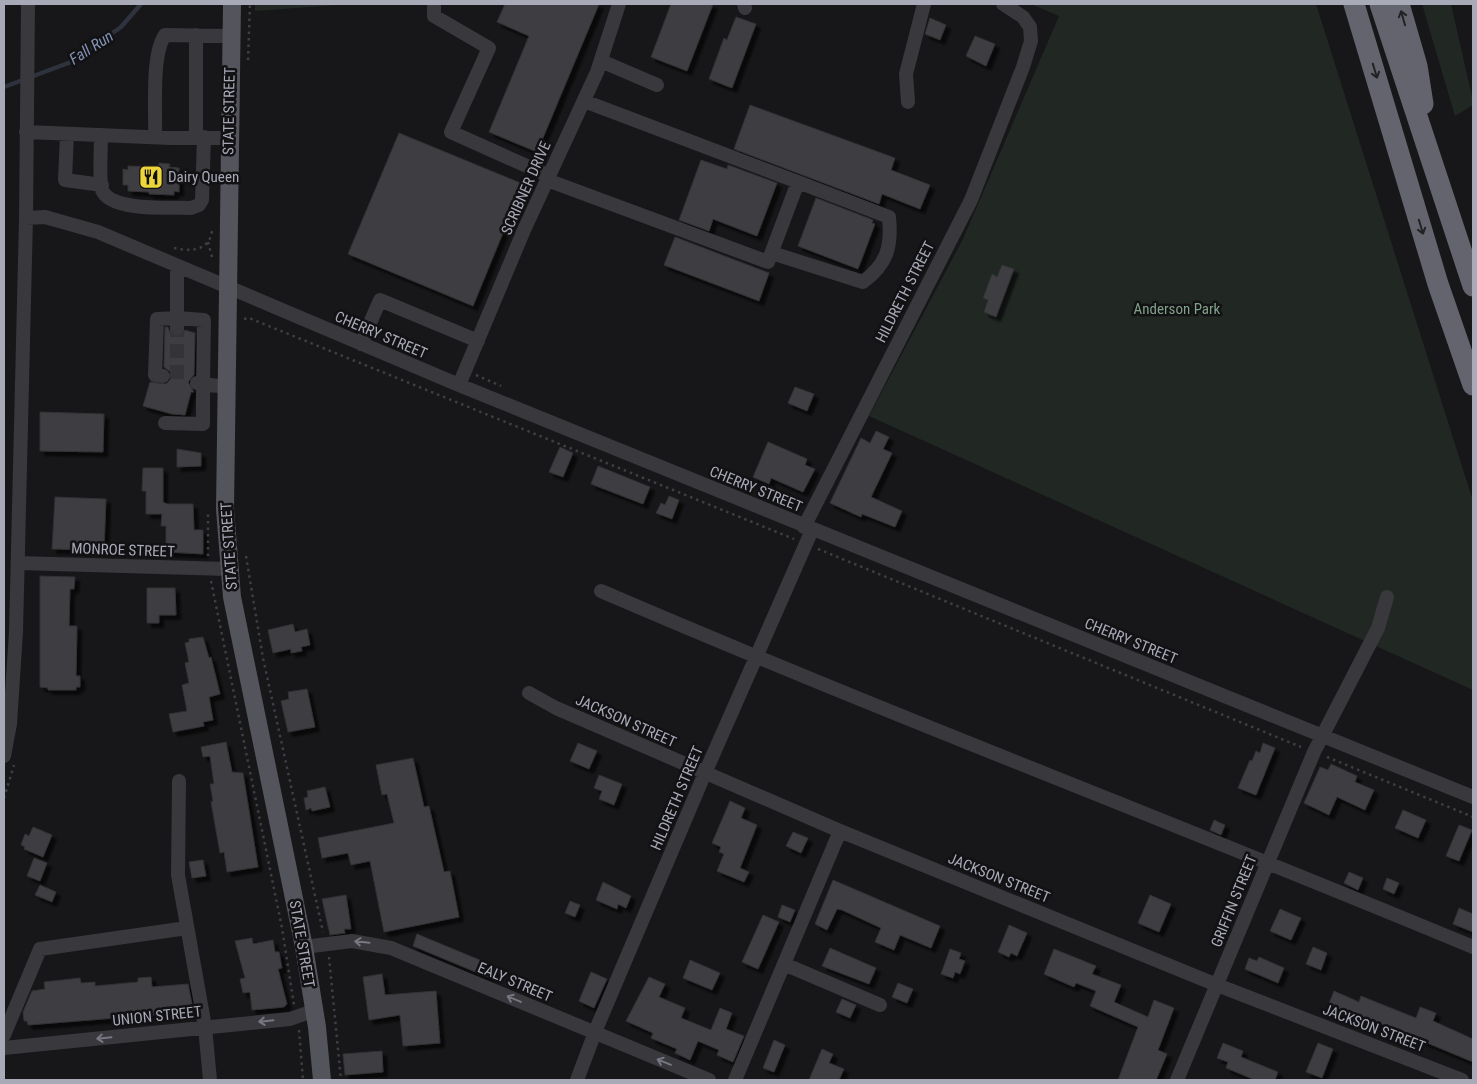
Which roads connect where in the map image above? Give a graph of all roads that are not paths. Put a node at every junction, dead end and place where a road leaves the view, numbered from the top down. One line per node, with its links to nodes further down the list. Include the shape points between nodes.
1 (28, 4): 16 (street)
2 (232, 4): 11 (main road, STATE STREET)
3 (434, 4): 23 (street, via 434,16 489,48 451,132)
4 (619, 4): 12 (street, SCRIBNER DRIVE)
5 (924, 4): 15 (street, via 906,74)
6 (1003, 4): 42 (street, HILDRETH STREET, via 1030,27 1031,40 1023,67 971,200)
7 (1353, 4): 39 (highway, one-way to 39, via 1438,284)
8 (1380, 4): 22 (highway)
9 (1399, 4): 22 (highway, one-way to 9, via 1417,66)
10 (196, 35): 11 (street); 19 (street, via 165,35 159,43); 21 (street)
11 (230, 36): 20 (main road, STATE STREET)
12 (601, 62): 13 (street); 14 (street, SCRIBNER DRIVE)
13 (657, 85)
14 (584, 101): 23 (street, SCRIBNER DRIVE); 24 (street)
15 (908, 102)
16 (26, 132): 17 (street); 26 (street)
17 (66, 134): 18 (street); 25 (street, via 65,180)
18 (101, 136): 19 (street); 25 (street)
19 (155, 137): 21 (street)
20 (229, 138): 21 (street); 30 (main road, STATE STREET)
21 (201, 141): 25 (street, via 202,200 198,205 191,208 133,206 108,197)
22 (1433, 169): 29 (highway)
23 (548, 178): 27 (street, via 768,262); 34 (street, SCRIBNER DRIVE)
24 (798, 182): 27 (street); 27 (street, via 889,217 891,239 878,271 863,282)
25 (102, 185)
26 (26, 218): 28 (street, CHERRY STREET, via 45,217 74,223); 43 (street)
27 (772, 253)
28 (177, 266): 30 (street, CHERRY STREET); 32 (street)
29 (1473, 286)
30 (227, 288): 33 (main road, STATE STREET); 35 (street, CHERRY STREET)
31 (204, 320): 32 (street); 33 (street); 37 (street)
32 (177, 323): 36 (street, via 157,319 155,375)
33 (234, 323): 40 (main road, STATE STREET)
34 (478, 341): 35 (street, via 380,300); 38 (street, SCRIBNER DRIVE)
35 (361, 344): 38 (street, CHERRY STREET)
36 (163, 376)
37 (200, 383): 40 (street); 41 (street, via 203,424)
38 (459, 385): 42 (street, CHERRY STREET)
39 (1473, 385)
40 (226, 387): 44 (main road, STATE STREET)
41 (165, 422)
42 (808, 528): 47 (street, HILDRETH STREET, via 806,544); 49 (street, CHERRY STREET)
43 (18, 563): 44 (street, MONROE STREET); 50 (street)
44 (228, 569): 57 (main road, STATE STREET)
45 (601, 591): 47 (street)
46 (1387, 597): 49 (street, GRIFFIN STREET, via 1378,628)
47 (756, 657): 51 (street, HILDRETH STREET); 55 (street)
48 (529, 693): 51 (street, JACKSON STREET)
49 (1322, 735): 53 (street, CHERRY STREET); 55 (street, GRIFFIN STREET)
50 (9, 760)
51 (705, 773): 54 (street, JACKSON STREET); 64 (street, HILDRETH STREET)
52 (179, 781): 56 (street, via 178,875)
53 (1473, 797)
54 (840, 831): 59 (street); 60 (street, JACKSON STREET)
55 (1268, 862): 58 (street); 60 (street, GRIFFIN STREET)
56 (187, 928): 63 (street); 65 (street, via 40,949)
57 (304, 947): 62 (main road, STATE STREET); 64 (street, EALY STREET, one-way to 57, via 391,948 352,941)
58 (1473, 947)
59 (784, 964): 61 (street); 71 (street)
60 (1217, 985): 72 (street, GRIFFIN STREET); 73 (street, JACKSON STREET)
61 (880, 1005)
62 (313, 1011): 63 (street, UNION STREET, one-way to 63, via 290,1018); 68 (main road, STATE STREET)
63 (205, 1027): 66 (street, UNION STREET, one-way to 66); 67 (street)
64 (595, 1033): 69 (street, HILDRETH STREET); 70 (street, EALY STREET, one-way to 64)
65 (4, 1035)
66 (4, 1048)
67 (210, 1080)
68 (322, 1080)
69 (577, 1080)
70 (709, 1080)
71 (735, 1080)
72 (1177, 1080)
73 (1462, 1080)

